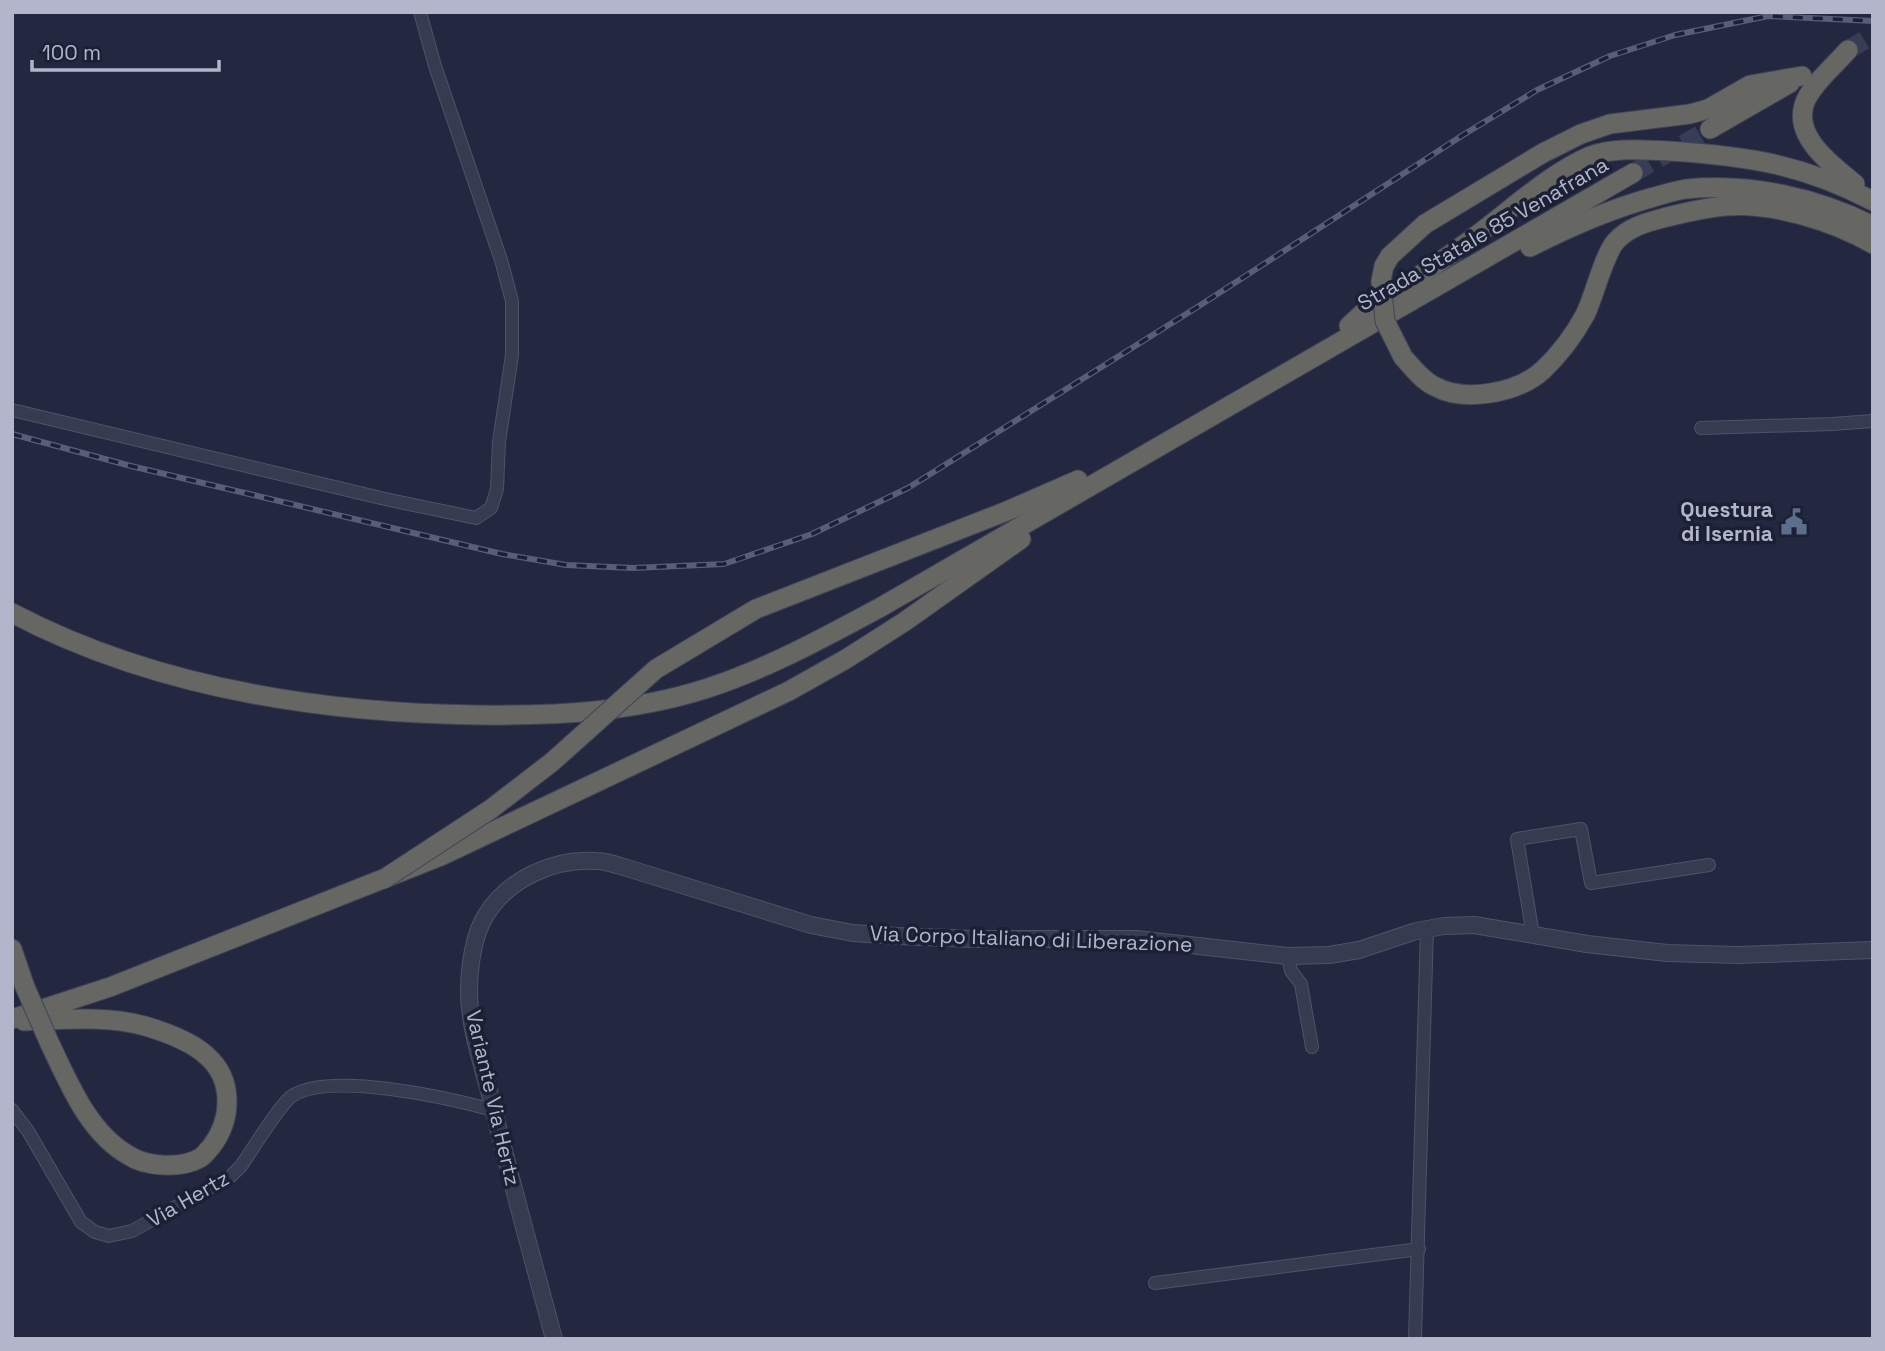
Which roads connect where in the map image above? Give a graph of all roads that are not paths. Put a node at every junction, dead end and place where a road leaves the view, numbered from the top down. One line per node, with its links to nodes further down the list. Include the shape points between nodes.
1 (420, 12): 10 (street, via 512,301 513,355 491,508 476,518)
2 (1802, 76): 3 (highway); 5 (highway, via 1848,50 1812,91 1803,118 1816,149); 7 (highway, bridge, via 1750,85 1690,114 1610,124 1543,153 1425,224 1400,245 1384,266 1381,281 1385,321 1403,357 1433,386 1460,396 1487,394 1542,372 1574,333 1614,243 1633,227 1728,206 1784,211)
3 (1710, 129)
4 (1633, 173): 8 (highway, Strada Statale 85 Venafrana)
5 (1873, 199): 9 (highway, via 1837,182 1759,159 1649,150 1594,155 1564,170 1363,313)
6 (1873, 226): 8 (highway, via 1772,192 1683,190 1591,216 1452,292)
7 (1873, 244)
8 (1400, 307): 9 (highway, Strada Statale 85 Venafrana)
9 (1315, 355): 13 (highway)
10 (12, 410)
11 (1873, 421): 12 (street)
12 (1701, 428)
13 (1171, 440): 14 (highway); 17 (highway, bridge, via 1140,444 1066,487 756,609 656,669 552,762 491,809)
14 (1116, 472): 15 (highway, via 786,658 707,688 572,714 445,715 349,708 265,695 131,662); 17 (highway, bridge, via 904,622 789,691)
15 (12, 613)
16 (1709, 864): 20 (street, via 1591,883 1581,829 1517,839)
17 (384, 879): 24 (highway, via 110,987)
18 (1427, 929): 20 (street, Via Corpo Italiano di Liberazione, via 1474,925); 23 (street, Via Corpo Italiano di Liberazione, via 1359,950); 28 (street)
19 (853, 933): 23 (street, Via Corpo Italiano di Liberazione, via 1136,939); 27 (street, Variante Via Hertz, via 789,919 597,861 550,866 532,874 500,897 485,916 472,959 471,1014)
20 (1533, 934): 22 (street, Via Corpo Italiano di Liberazione, via 1667,953)
21 (12, 949): 24 (highway, bridge, via 25,987 50,1044 78,1100 103,1134 129,1156 158,1165 201,1158 221,1134 228,1102 225,1082 208,1056 178,1038 106,1019)
22 (1873, 950)
23 (1288, 956): 25 (street, via 1291,971 1301,984)
24 (12, 1020)
25 (1312, 1046)
26 (12, 1110): 27 (street, Via Hertz, via 81,1222 95,1233 109,1236 132,1231 231,1175 289,1098 304,1090 382,1088)
27 (494, 1110): 30 (street, Variante Via Hertz)
28 (1419, 1249): 29 (street); 31 (street)
29 (1155, 1283)
30 (554, 1339)
31 (1415, 1339)

